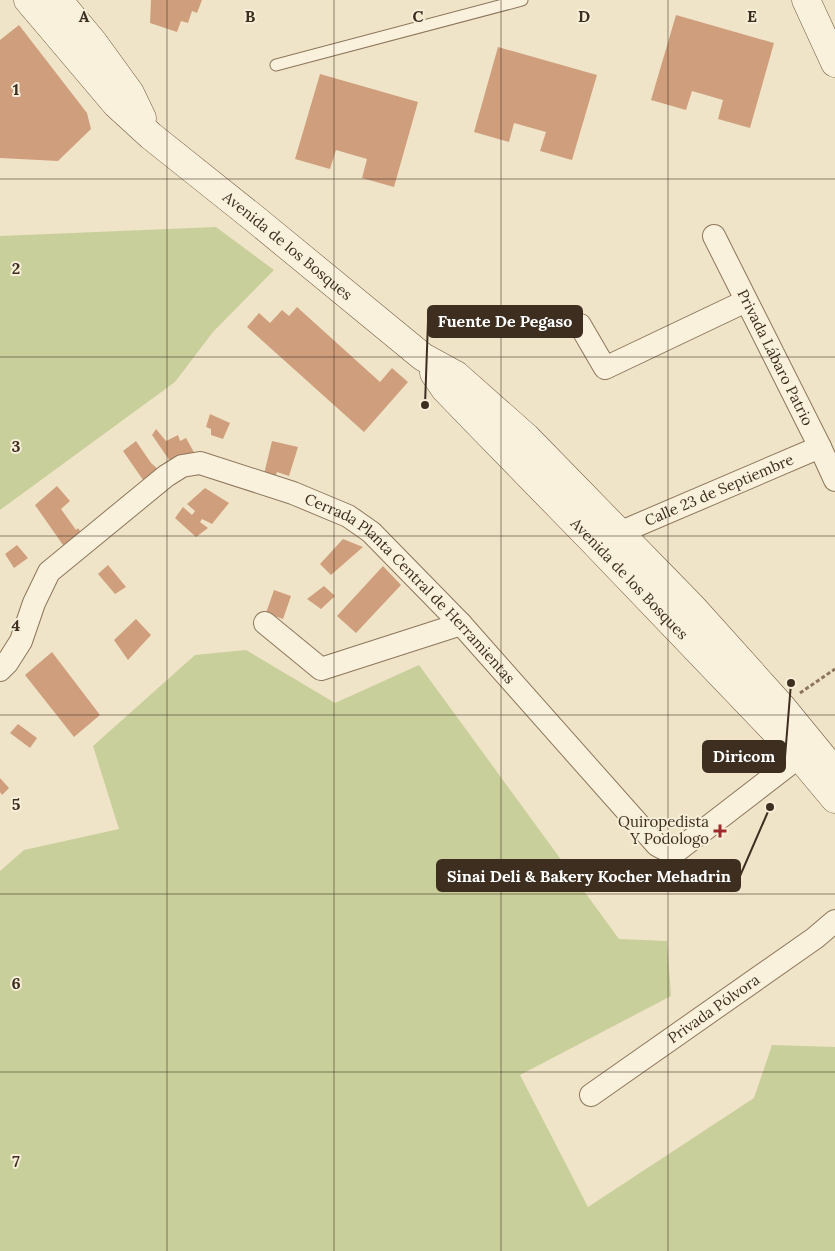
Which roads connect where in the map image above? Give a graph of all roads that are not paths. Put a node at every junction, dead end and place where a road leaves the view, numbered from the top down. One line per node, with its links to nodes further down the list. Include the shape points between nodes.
1 (28, 0): 7 (street, Avenida de los Bosques, via 116,104)
2 (58, 0): 7 (street, Avenida de los Bosques, via 130,93)
3 (522, 0): 6 (lane)
4 (806, 0): 5 (street)
5 (835, 63)
6 (276, 65)
7 (150, 136): 11 (street, Avenida de los Bosques)
8 (714, 236): 9 (street, Privada Lábaro Patrio)
9 (746, 301): 10 (street, via 605,368); 12 (street, Privada Lábaro Patrio)
10 (580, 325)
11 (423, 357): 14 (street, Avenida de los Bosques, via 456,375 526,437); 18 (street, Avenida de los Bosques, via 445,389)
12 (820, 447): 13 (street, Privada Lábaro Patrio); 14 (street, Calle 23 de Septiembre)
13 (835, 480)
14 (619, 533): 18 (street, Avenida de los Bosques, via 693,608 781,706)
15 (265, 623): 16 (street, via 321,669)
16 (461, 624): 17 (street, Cerrada Planta Central de Herramientas, via 371,532 348,516 293,493 200,463 182,466 166,476 49,572 21,641); 18 (street, Cerrada Planta Central de Herramientas, via 657,845 665,850 678,850)
17 (0, 670)
18 (806, 751): 19 (street, Avenida de los Bosques); 20 (street, Avenida de los Bosques)
19 (835, 772)
20 (835, 799)
21 (835, 921): 22 (street, Privada Pólvora)
22 (591, 1095)

